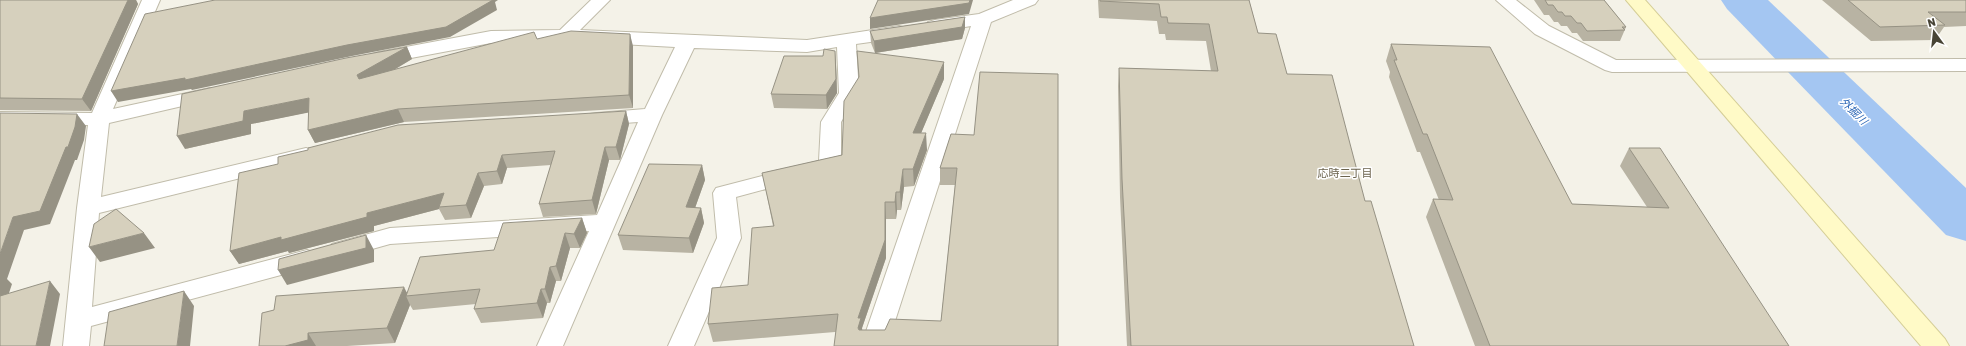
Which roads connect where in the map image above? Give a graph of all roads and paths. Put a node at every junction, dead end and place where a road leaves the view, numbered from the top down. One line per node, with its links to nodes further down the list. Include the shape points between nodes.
1 (151, 0): 16 (street)
2 (601, 0): 7 (street)
3 (1029, 0): 6 (street)
4 (1505, 0): 12 (street, via 1542,30 1612,66)
5 (1635, 0): 12 (street)
6 (983, 19): 8 (street); 25 (street)
7 (565, 34): 9 (street); 10 (street, via 491,37)
8 (846, 41): 9 (street, via 807,46); 24 (street, via 849,93 832,122 830,165 724,193 729,238)
9 (687, 42): 14 (street)
10 (360, 62)
11 (1966, 64): 12 (street)
12 (1693, 65): 26 (street)
13 (229, 90): 16 (street)
14 (652, 115): 17 (street); 20 (street)
15 (0, 118): 16 (street)
16 (99, 119): 19 (street)
17 (580, 120)
18 (327, 150): 19 (street)
19 (88, 208): 21 (street)
20 (605, 222): 21 (street, via 390,236); 23 (street)
21 (78, 320): 22 (street)
22 (76, 346)
23 (550, 346)
24 (681, 346)
25 (874, 346)
26 (1936, 346)

